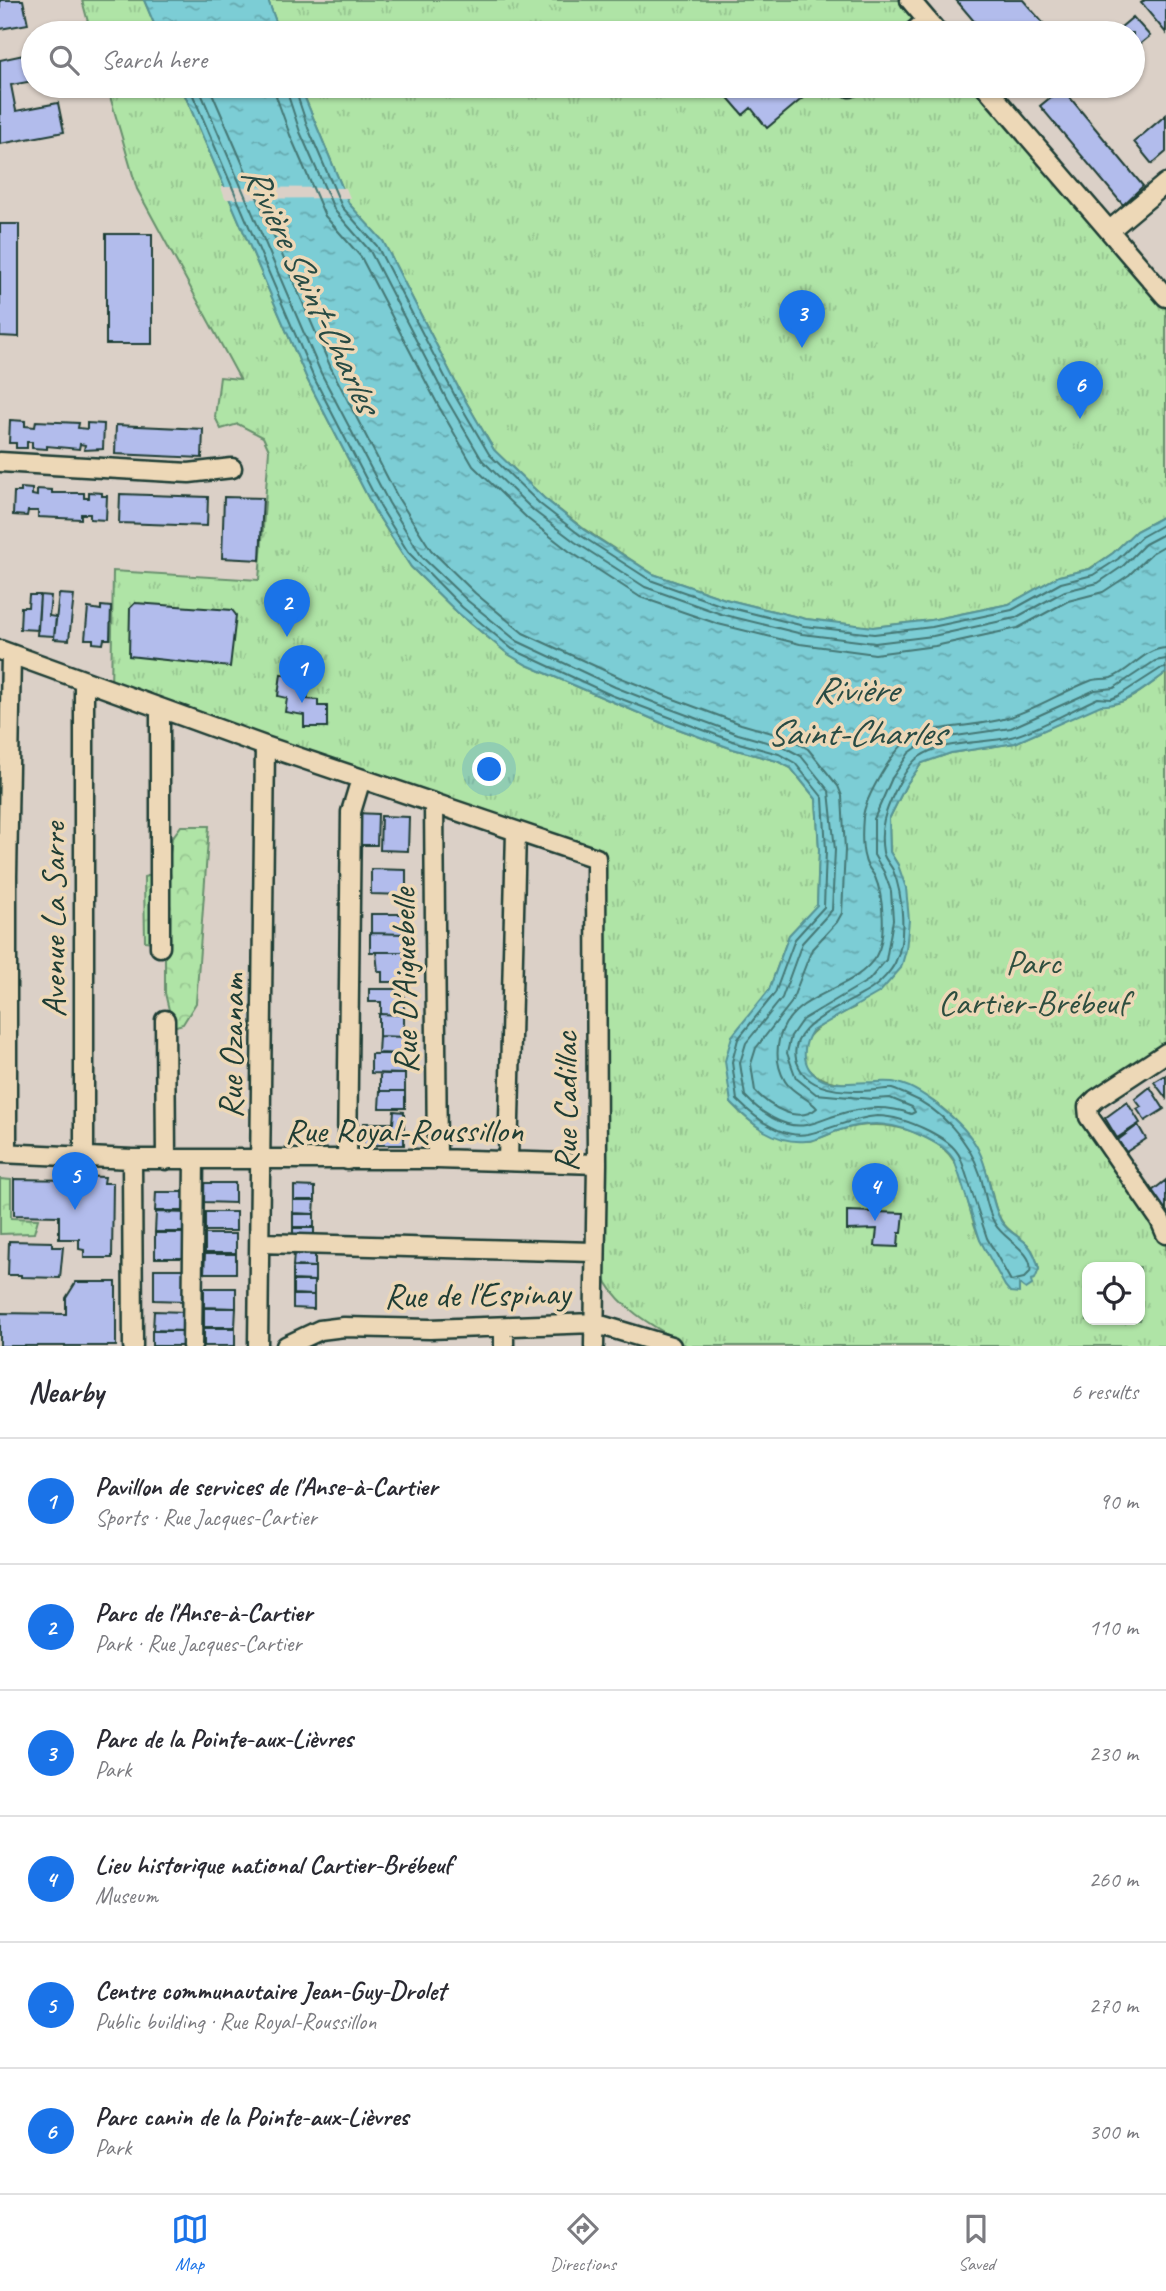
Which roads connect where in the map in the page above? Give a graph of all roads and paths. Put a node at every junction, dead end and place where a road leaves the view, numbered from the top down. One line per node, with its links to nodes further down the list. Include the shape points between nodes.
1 (910, 0): 2 (street)
2 (927, 21)
3 (995, 98): 5 (street)
4 (1166, 183): 5 (street)
5 (1110, 230): 6 (street)
6 (1166, 297)
7 (0, 462): 8 (street, via 188,473)
8 (232, 468)
9 (6, 652): 10 (street); 19 (street)
10 (84, 681): 11 (street); 20 (street, Avenue La Sarre)
11 (160, 709): 12 (street); 16 (street)
12 (265, 746): 13 (street); 26 (street, Rue Ozanam)
13 (361, 779): 14 (street); 25 (street, via 351,812)
14 (434, 803): 15 (street); 22 (street, Rue D'Aiguebelle)
15 (516, 831): 27 (street); 28 (street, Rue Cadillac, via 596,858)
16 (160, 947)
17 (164, 1020): 23 (street)
18 (1166, 1053): 29 (street, via 1088,1107 1089,1117)
19 (3, 1153): 20 (street, Rue Royal-Roussillon)
20 (84, 1158): 21 (street, Rue Royal-Roussillon)
21 (132, 1159): 23 (street, Rue Royal-Roussillon); 36 (street)
22 (437, 1159): 25 (street, Rue Royal-Roussillon); 27 (street, Rue Royal-Roussillon)
23 (166, 1160): 24 (street, Rue Royal-Roussillon)
24 (194, 1160): 26 (street, Rue Royal-Roussillon); 37 (street)
25 (347, 1160): 26 (street, Rue Royal-Roussillon)
26 (261, 1161): 30 (street, Rue Ozanam)
27 (508, 1161): 28 (street, Rue Royal-Roussillon)
28 (597, 1164): 31 (street, Rue Cadillac)
29 (1164, 1223)
30 (261, 1243): 31 (street); 38 (street, Rue Ozanam)
31 (594, 1252): 32 (street, Rue Cadillac)
32 (594, 1323): 33 (street, Rue de l'Espinay); 42 (street, Rue Cadillac); 43 (street, Rue de l'Espinay)
33 (504, 1326): 35 (street, Rue de l'Espinay); 41 (street)
34 (344, 1327): 35 (street, Rue de l'Espinay); 39 (street, Rue de l'Espinay, via 320,1330); 40 (street)
35 (430, 1337)
36 (132, 1346)
37 (192, 1346)
38 (258, 1346)
39 (286, 1346)
40 (344, 1346)
41 (504, 1346)
42 (594, 1346)
43 (671, 1346)

